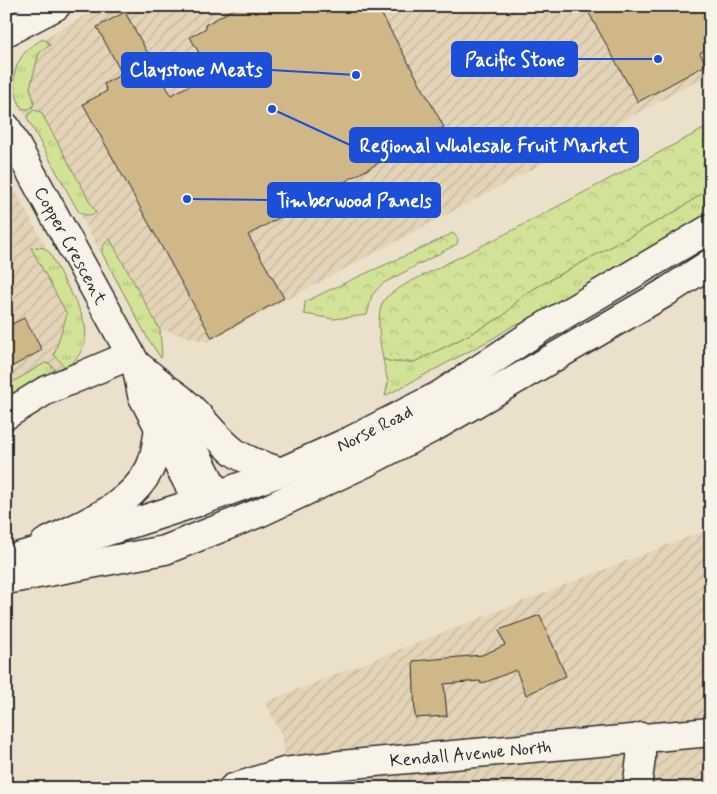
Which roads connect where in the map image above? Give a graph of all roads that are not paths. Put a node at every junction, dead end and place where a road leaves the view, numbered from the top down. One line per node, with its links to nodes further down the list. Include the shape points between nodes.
1 (56, 6): 2 (street)
2 (6, 32)
3 (6, 127): 6 (street, Copper Crescent)
4 (711, 228): 10 (street, Norse Road, via 540,329 440,394 350,441)
5 (711, 263): 12 (street, Norse Road, via 436,426 262,512)
6 (134, 359): 7 (street, Copper Crescent); 8 (street, via 45,391); 9 (street, Copper Crescent, via 142,395)
7 (161, 384): 10 (street, via 189,406 234,452); 11 (street, Copper Crescent)
8 (6, 415)
9 (159, 427): 11 (street, Copper Crescent); 13 (street, via 156,452 149,469 122,501)
10 (281, 472): 11 (street, Norse Road)
11 (208, 499): 12 (street); 13 (street, Norse Road)
12 (222, 528): 13 (street, Norse Road, via 165,550)
13 (9, 566)
14 (711, 732): 15 (street, Kendall Avenue North)
15 (640, 737): 16 (street, Kendall Avenue North, via 284,772); 17 (street, via 642,758)
16 (233, 788)
17 (637, 788)

